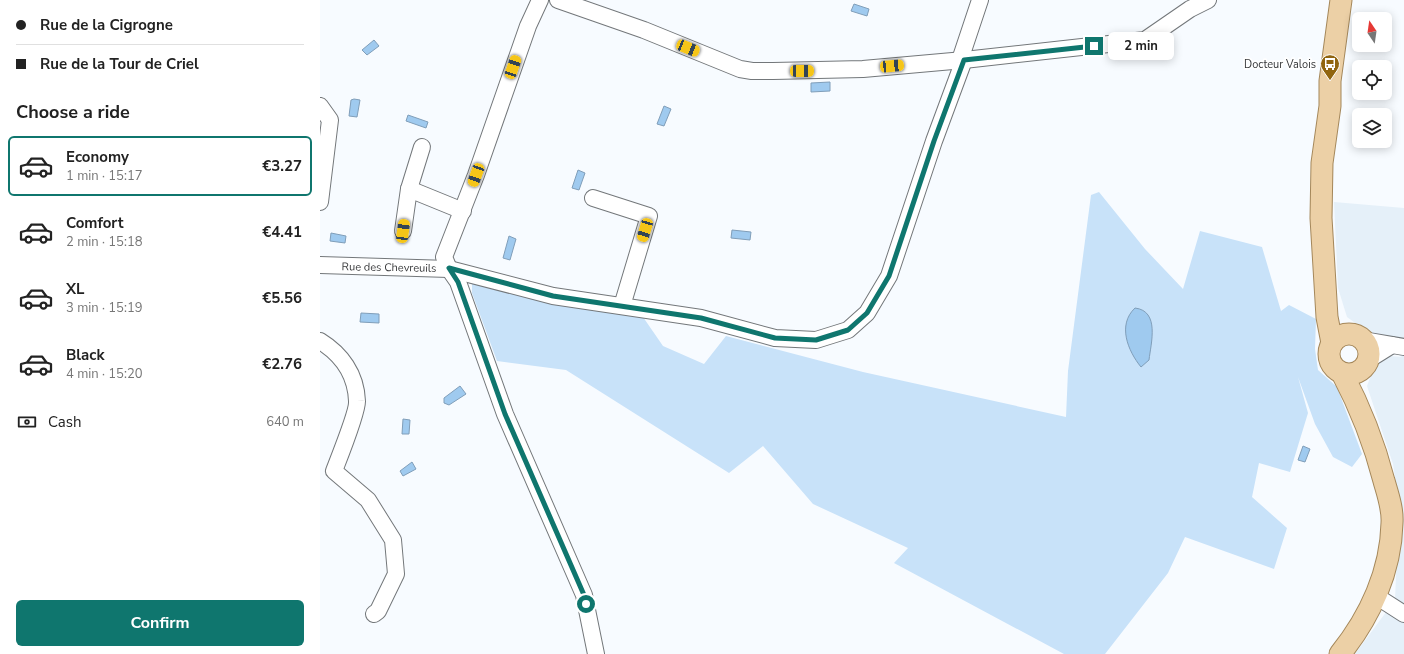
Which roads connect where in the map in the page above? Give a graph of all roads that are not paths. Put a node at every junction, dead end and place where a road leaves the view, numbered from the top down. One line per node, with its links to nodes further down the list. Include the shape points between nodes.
1 (540, 0): 15 (street, via 528,26)
2 (558, 0): 7 (street, via 752,72 863,69)
3 (980, 0): 7 (street, Rue des Chevreuils)
4 (1208, 0): 7 (street, via 1190,9 1145,40)
5 (1341, 0): 9 (main road, via 1330,81)
6 (1352, 0): 9 (main road, via 1342,73)
7 (962, 60): 20 (street, Rue des Chevreuils, via 889,276 867,313 848,330 816,340 775,338 701,318)
8 (320, 106): 11 (street, via 330,120)
9 (1330, 106): 19 (main road, via 1322,164 1321,218)
10 (422, 147): 12 (street)
11 (321, 185): 14 (street)
12 (409, 189): 15 (street); 16 (street)
13 (593, 198): 20 (street, via 650,216)
14 (320, 202)
15 (463, 211): 18 (street, via 444,257)
16 (403, 231)
17 (320, 266): 18 (street, Rue des Chevreuils)
18 (449, 268): 20 (street, Rue des Chevreuils, via 553,296); 31 (street, via 458,282 505,414 584,595)
19 (1326, 286): 21 (main road, via 1342,323); 23 (main road, via 1327,317)
20 (622, 306)
21 (1358, 337): 23 (main road, via 1341,335); 24 (street); 25 (main road, via 1367,346)
22 (320, 341): 29 (street, via 333,349 351,371 358,402 334,470 368,500 393,540 396,574 378,611)
23 (1332, 343): 26 (main road, via 1329,358 1334,368)
24 (1398, 346): 25 (street)
25 (1365, 364): 26 (main road, via 1357,372); 27 (main road, via 1361,389)
26 (1342, 373): 27 (main road)
27 (1368, 426): 28 (main road, via 1391,507 1392,523 1389,547)
28 (1376, 596): 30 (street); 32 (main road, via 1371,609)
29 (374, 614)
30 (1404, 614)
31 (596, 654)
32 (1340, 654)

